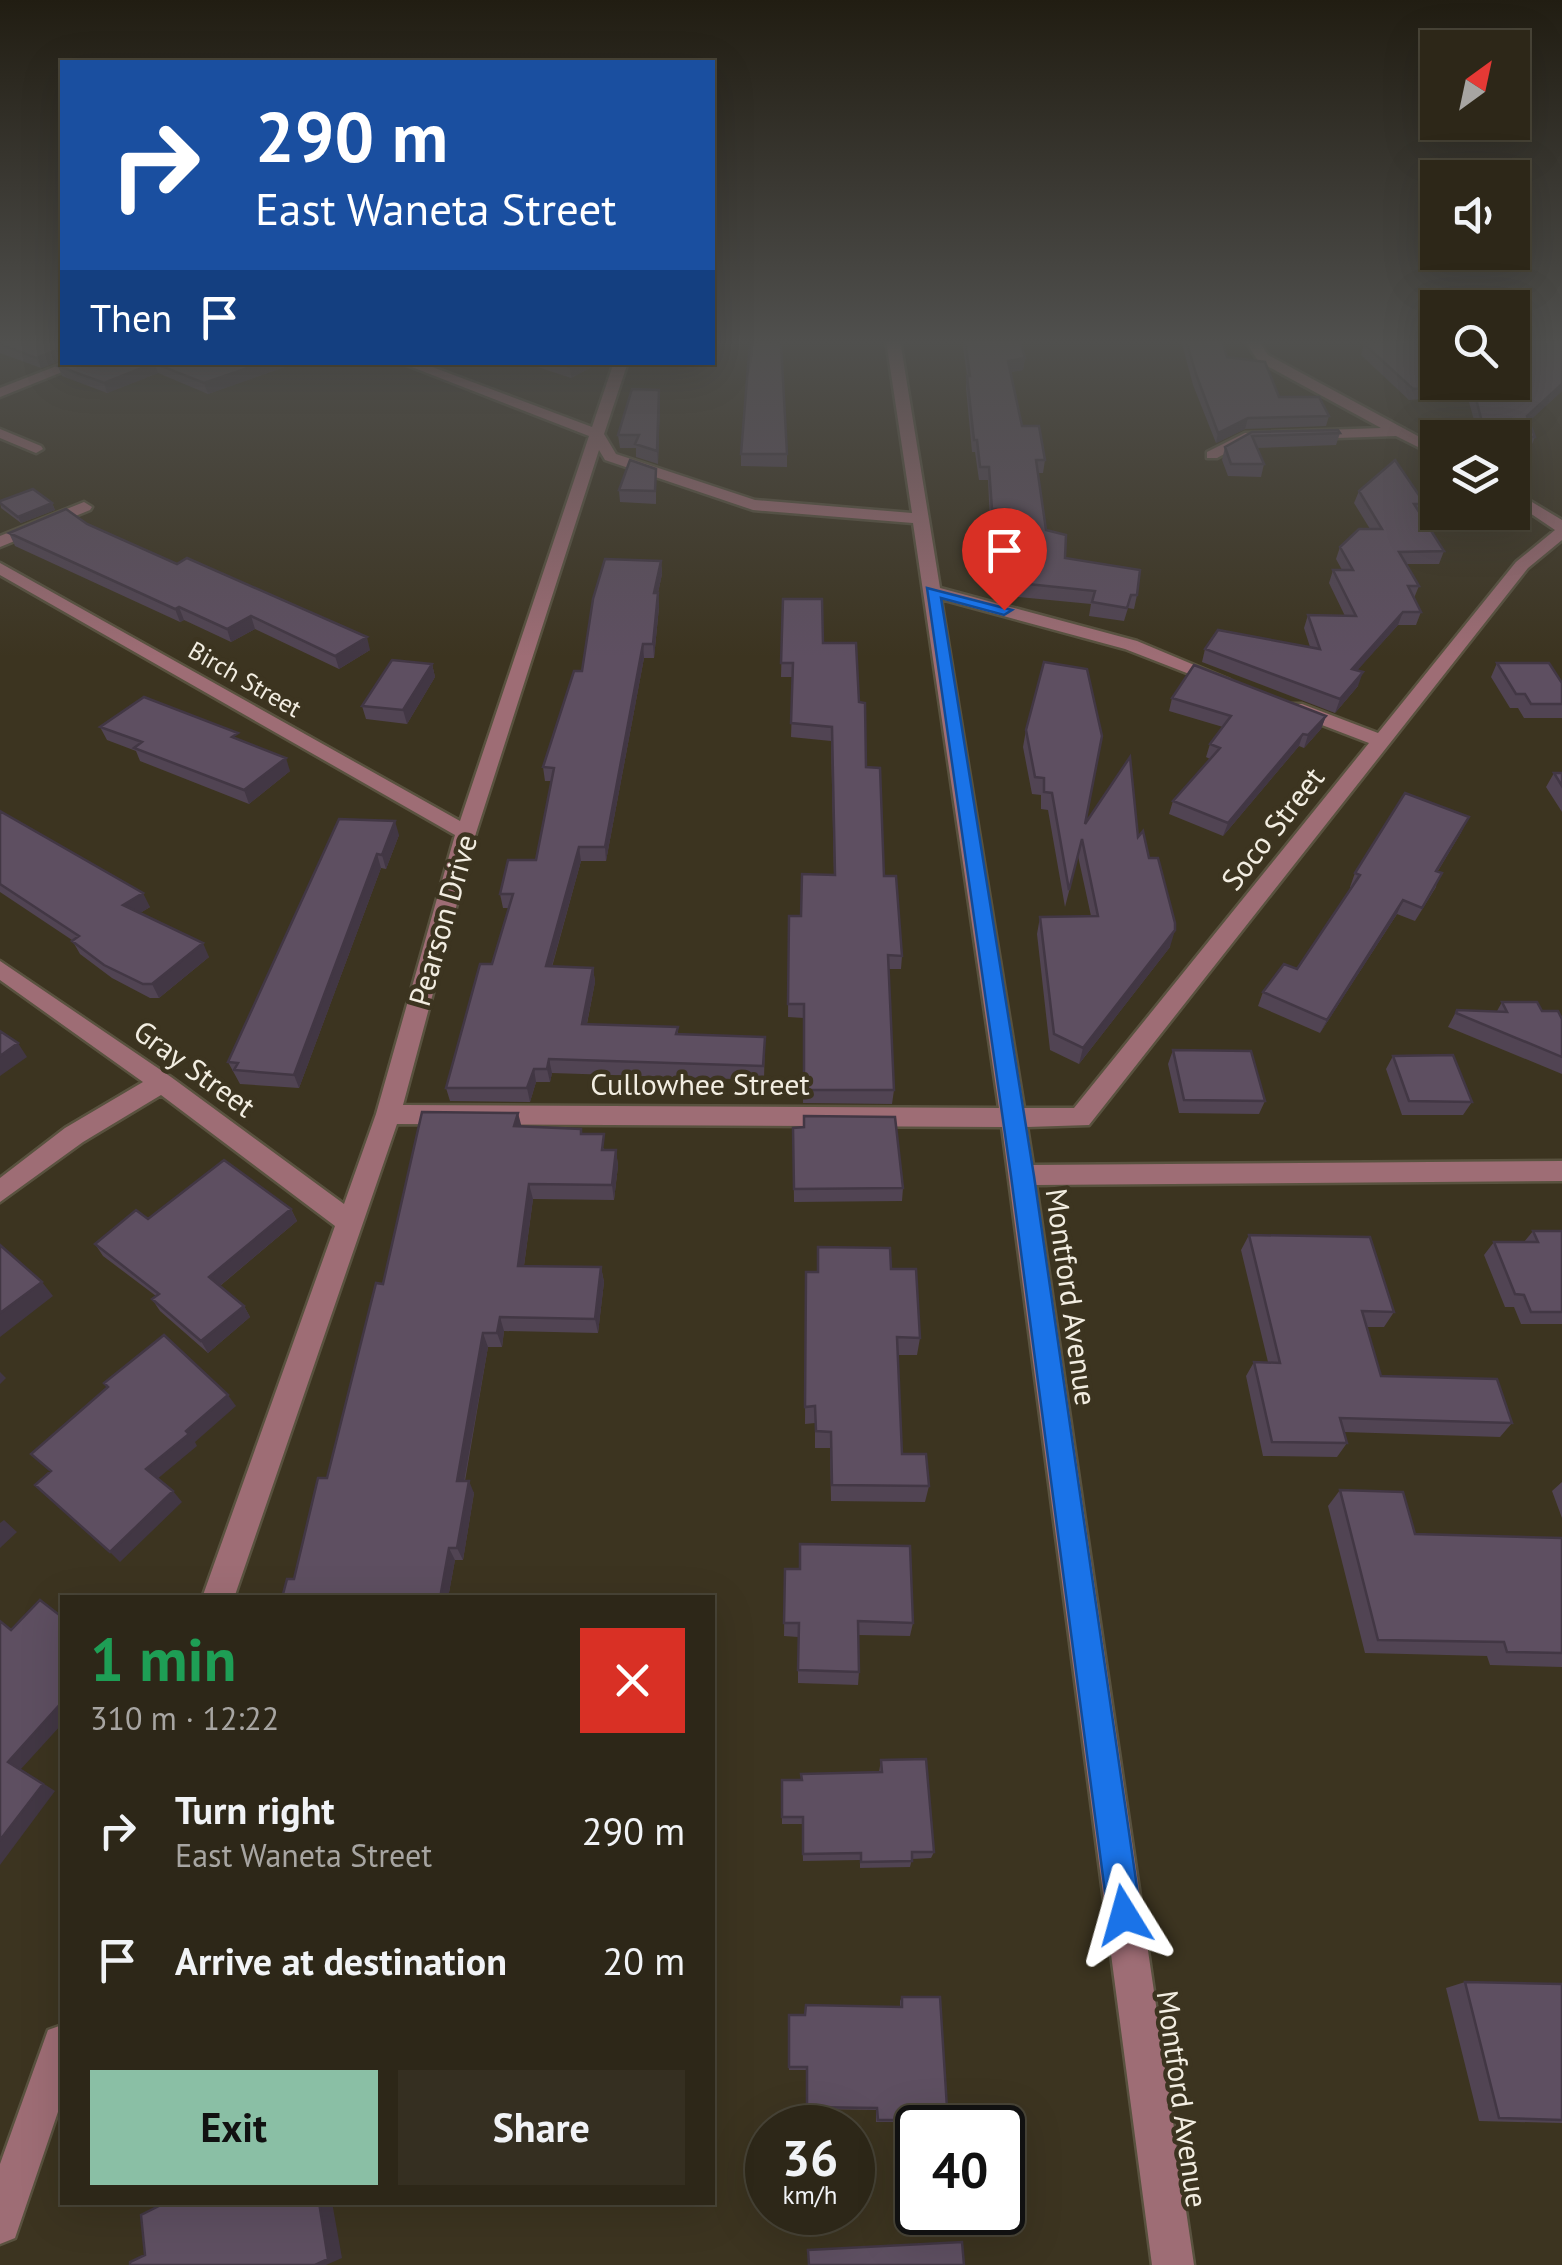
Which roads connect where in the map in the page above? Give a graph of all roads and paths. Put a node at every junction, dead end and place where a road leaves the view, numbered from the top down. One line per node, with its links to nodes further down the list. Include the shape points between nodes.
1 (27, 446): 6 (street)
2 (593, 446): 18 (street, Pearson Drive)
3 (603, 446): 10 (street, via 610,458 752,505)
4 (910, 446): 10 (street, Montford Avenue)
5 (1229, 446): 7 (street)
6 (36, 450)
7 (1212, 455)
8 (84, 507): 12 (street)
9 (1530, 507): 11 (street)
10 (922, 519): 14 (street, Montford Avenue)
11 (1562, 530): 17 (street, Soco Street, via 1522,564)
12 (0, 542)
13 (0, 568): 18 (street, Birch Street)
14 (932, 591): 15 (street, via 1130,645); 22 (street, Montford Avenue)
15 (1237, 686)
16 (1273, 700): 17 (street)
17 (1380, 740): 22 (street, Soco Street, via 1080,1118)
18 (466, 833): 21 (street, Pearson Drive)
19 (0, 969): 20 (street, Gray Street)
20 (162, 1083): 25 (street, via 74,1135); 26 (street, Gray Street)
21 (388, 1114): 22 (street, Cullowhee Street); 26 (street, Pearson Drive)
22 (1012, 1117): 24 (street, Montford Avenue)
23 (1562, 1171): 24 (street)
24 (1022, 1176): 30 (street, Montford Avenue)
25 (0, 1192)
26 (349, 1222): 27 (street, Pearson Drive)
27 (219, 1595)
28 (60, 2050): 29 (street)
29 (0, 2223)
30 (1173, 2265)

